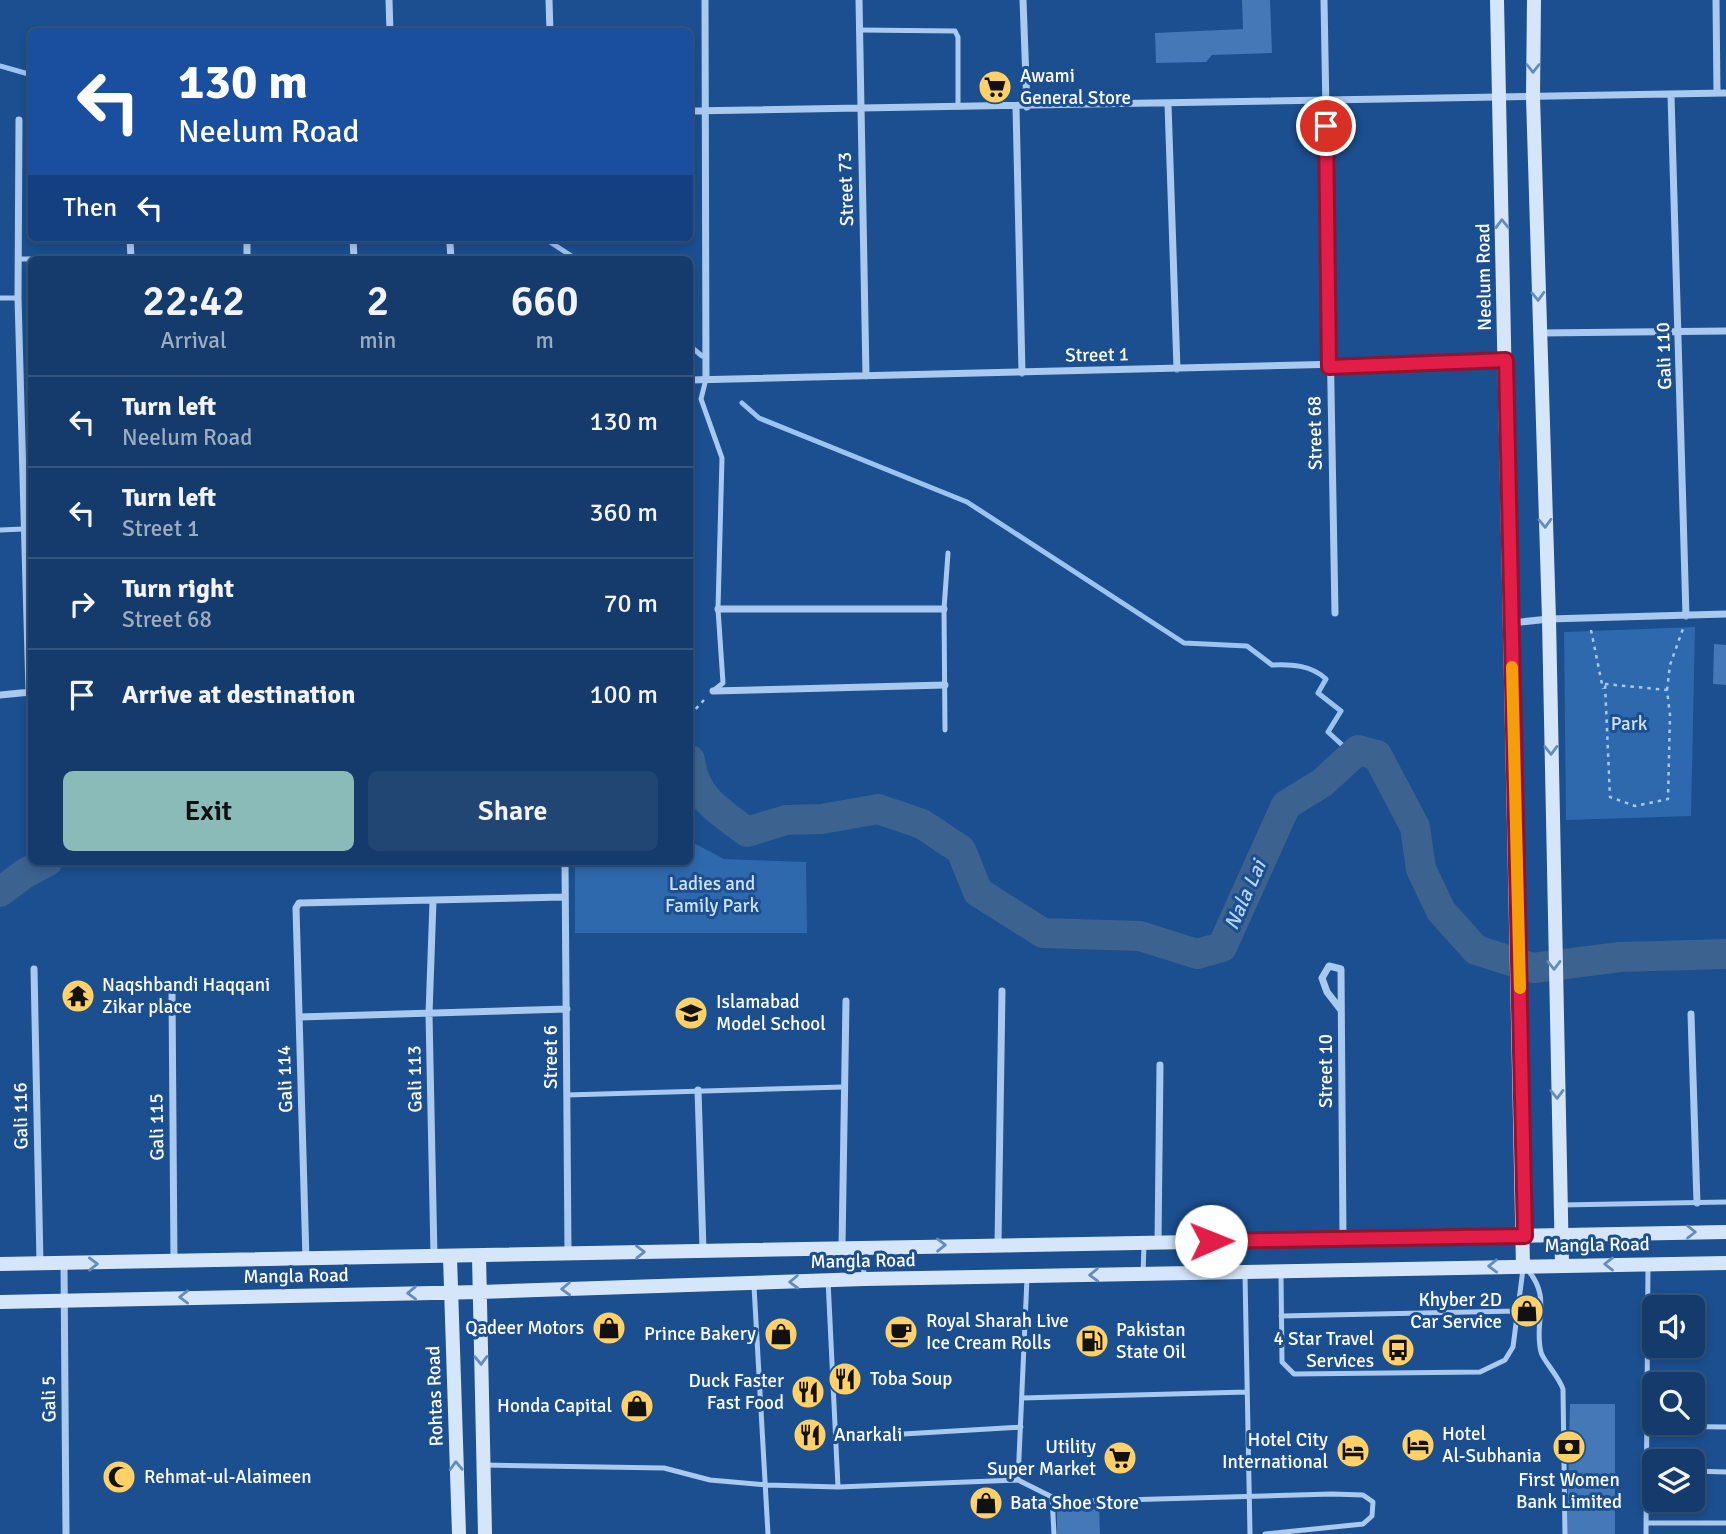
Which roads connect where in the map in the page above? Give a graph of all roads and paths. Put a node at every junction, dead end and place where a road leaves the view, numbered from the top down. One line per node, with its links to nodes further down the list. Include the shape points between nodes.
1 (389, 0): 10 (street)
2 (549, 0): 11 (street)
3 (705, 0): 24 (street)
4 (859, 0): 12 (street, Street 73)
5 (1023, 0): 21 (street)
6 (1324, 0): 17 (street, Street 68)
7 (1497, 0): 16 (main road, Neelum Road)
8 (1534, 0): 15 (main road, one-way to 15)
9 (1716, 0): 13 (street)
10 (390, 28)
11 (550, 28)
12 (859, 30): 19 (lane, via 955,31); 22 (street, Street 73)
13 (1722, 93): 14 (street)
14 (1671, 95): 15 (street); 33 (street, Gali 110)
15 (1533, 97): 16 (street); 34 (main road, one-way to 34)
16 (1499, 99): 17 (street); 35 (main road, Neelum Road, one-way to 16)
17 (1326, 100): 18 (street); 36 (street, Street 68)
18 (1168, 104): 21 (street); 37 (street)
19 (958, 107): 20 (street); 22 (street)
20 (1016, 107): 21 (street); 38 (street)
21 (1027, 107)
22 (859, 108): 24 (street); 39 (street, Street 73)
23 (693, 111): 24 (street)
24 (706, 111): 40 (street)
25 (19, 120): 29 (street)
26 (450, 244): 27 (street)
27 (451, 256)
28 (28, 259): 29 (lane)
29 (18, 260): 31 (street)
30 (0, 298): 31 (lane)
31 (18, 298): 42 (street)
32 (1726, 331): 33 (street)
33 (1679, 332): 34 (street); 51 (street, Gali 110)
34 (1539, 333): 52 (main road, one-way to 52)
35 (1506, 360): 36 (street, Street 1); 54 (main road, Neelum Road)
36 (1329, 367): 37 (street, Street 1); 49 (street, Street 68)
37 (1177, 369): 38 (street, Street 1)
38 (1022, 373): 39 (street, Street 1)
39 (866, 376): 40 (street, Street 1)
40 (706, 379): 41 (street, Street 1); 47 (lane, via 701,399 722,458)
41 (693, 380)
42 (21, 457): 43 (lane); 44 (street)
43 (28, 457)
44 (23, 529): 45 (lane); 55 (street)
45 (0, 530)
46 (948, 553): 48 (lane)
47 (718, 609): 48 (street); 59 (lane, via 723,683)
48 (943, 609): 56 (lane)
49 (1335, 613)
50 (1726, 614): 51 (street)
51 (1686, 616): 53 (street); 58 (path, via 1670,664)
52 (1549, 619): 53 (street); 54 (street); 82 (main road, one-way to 82)
53 (1589, 620): 57 (path)
54 (1511, 623): 85 (main road, Neelum Road)
55 (28, 645)
56 (945, 685): 59 (street); 63 (lane)
57 (1603, 690): 58 (path, via 1605,684); 58 (path, via 1609,797 1635,806 1668,799)
58 (1667, 690)
59 (713, 691): 62 (path)
60 (28, 692): 61 (street)
61 (0, 695)
62 (693, 712)
63 (945, 730)
64 (565, 865): 65 (street, Street 6)
65 (565, 897): 66 (street); 71 (street, Street 6)
66 (433, 901): 73 (street, Gali 113); 75 (street, Gali 114, via 303,902 296,908)
67 (34, 969): 97 (street, Gali 116)
68 (172, 990): 98 (street, Gali 115)
69 (1002, 991): 88 (street)
70 (846, 1001): 77 (street)
71 (567, 1009): 73 (street); 79 (street, Street 6)
72 (1341, 1010): 86 (street, Street 10, via 1322,978 1329,966 1341,969)
73 (429, 1014): 75 (street); 93 (street, Gali 113)
74 (1691, 1014): 81 (street)
75 (299, 1017): 96 (street, Gali 114)
76 (1160, 1065): 87 (street)
77 (844, 1087): 78 (lane); 89 (street)
78 (698, 1090): 79 (lane); 91 (street)
79 (567, 1095): 92 (street, Street 6)
80 (1726, 1202): 81 (lane)
81 (1697, 1203): 82 (lane)
82 (1559, 1205): 84 (main road)
83 (1726, 1232): 84 (main road, Mangla Road, one-way to 83)
84 (1561, 1234): 85 (main road, Mangla Road); 102 (main road)
85 (1525, 1236): 86 (main road, Mangla Road); 104 (main road, Neelum Road)
86 (1343, 1238): 87 (main road, Mangla Road)
87 (1151, 1242): 88 (main road, Mangla Road); 107 (lane)
88 (998, 1244): 90 (main road, Mangla Road, one-way to 88)
89 (842, 1247): 90 (main road, Mangla Road); 91 (main road, Mangla Road)
90 (863, 1247): 109 (lane)
91 (702, 1251): 92 (main road, Mangla Road, one-way to 91)
92 (568, 1254): 95 (main road, Mangla Road)
93 (434, 1256): 94 (main road, Mangla Road); 96 (main road, Mangla Road)
94 (450, 1256): 95 (main road, Mangla Road); 112 (main road, Rohtas Road)
95 (479, 1256): 113 (main road)
96 (306, 1261): 98 (main road, Mangla Road)
97 (40, 1263): 100 (main road, Mangla Road); 101 (main road, Mangla Road)
98 (174, 1263): 101 (main road, Mangla Road, one-way to 98)
99 (1726, 1263): 103 (main road, Mangla Road)
100 (0, 1264)
101 (64, 1264): 114 (street, Gali 5)
102 (1562, 1264): 103 (main road, Mangla Road, one-way to 102); 104 (main road, Mangla Road)
103 (1648, 1264): 118 (lane)
104 (1523, 1266): 105 (main road, Mangla Road, one-way to 105); 116 (lane); 143 (lane, via 1537,1281 1543,1307 1541,1356 1556,1371 1563,1389)
105 (1282, 1271): 106 (main road, Mangla Road); 117 (lane)
106 (1245, 1272): 107 (main road, Mangla Road); 119 (lane)
107 (1143, 1274): 108 (main road, Mangla Road, one-way to 108)
108 (1027, 1278): 109 (main road, Mangla Road); 120 (lane)
109 (864, 1279): 110 (main road, Mangla Road)
110 (828, 1280): 111 (main road, Mangla Road, one-way to 111); 124 (lane)
111 (754, 1283): 113 (main road, Mangla Road, one-way to 113); 129 (lane)
112 (450, 1292): 113 (main road, Mangla Road); 114 (main road, Mangla Road, one-way to 114); 137 (main road, Rohtas Road, one-way to 112)
113 (480, 1292): 125 (main road, one-way to 125)
114 (64, 1299): 115 (main road, Mangla Road); 136 (street, Gali 5)
115 (0, 1302)
116 (1517, 1311): 117 (lane); 117 (lane, via 1513,1347 1505,1360 1480,1372 1294,1374 1282,1362)
117 (1281, 1316)
118 (1647, 1372)
119 (1247, 1392): 120 (lane); 131 (lane)
120 (1022, 1398): 121 (lane)
121 (1021, 1427): 124 (lane); 128 (lane)
122 (1705, 1427): 123 (lane)
123 (1726, 1427)
124 (835, 1438): 130 (lane)
125 (484, 1465): 129 (lane, via 664,1468 710,1480); 138 (main road)
126 (1705, 1471): 127 (lane)
127 (1726, 1472)
128 (1018, 1480): 130 (lane); 132 (lane, via 1048,1493)
129 (767, 1485): 130 (lane); 139 (lane)
130 (838, 1487)
131 (1249, 1494): 132 (lane); 141 (lane); 142 (lane, via 1363,1495 1373,1502 1371,1516 1363,1524)
132 (1053, 1502): 140 (lane)
133 (1646, 1512): 134 (lane)
134 (1646, 1523): 135 (lane); 144 (lane)
135 (1726, 1523)
136 (66, 1534)
137 (459, 1534)
138 (485, 1534)
139 (768, 1534)
140 (1054, 1534)
141 (1250, 1534)
142 (1265, 1534)
143 (1565, 1534)
144 (1646, 1534)

